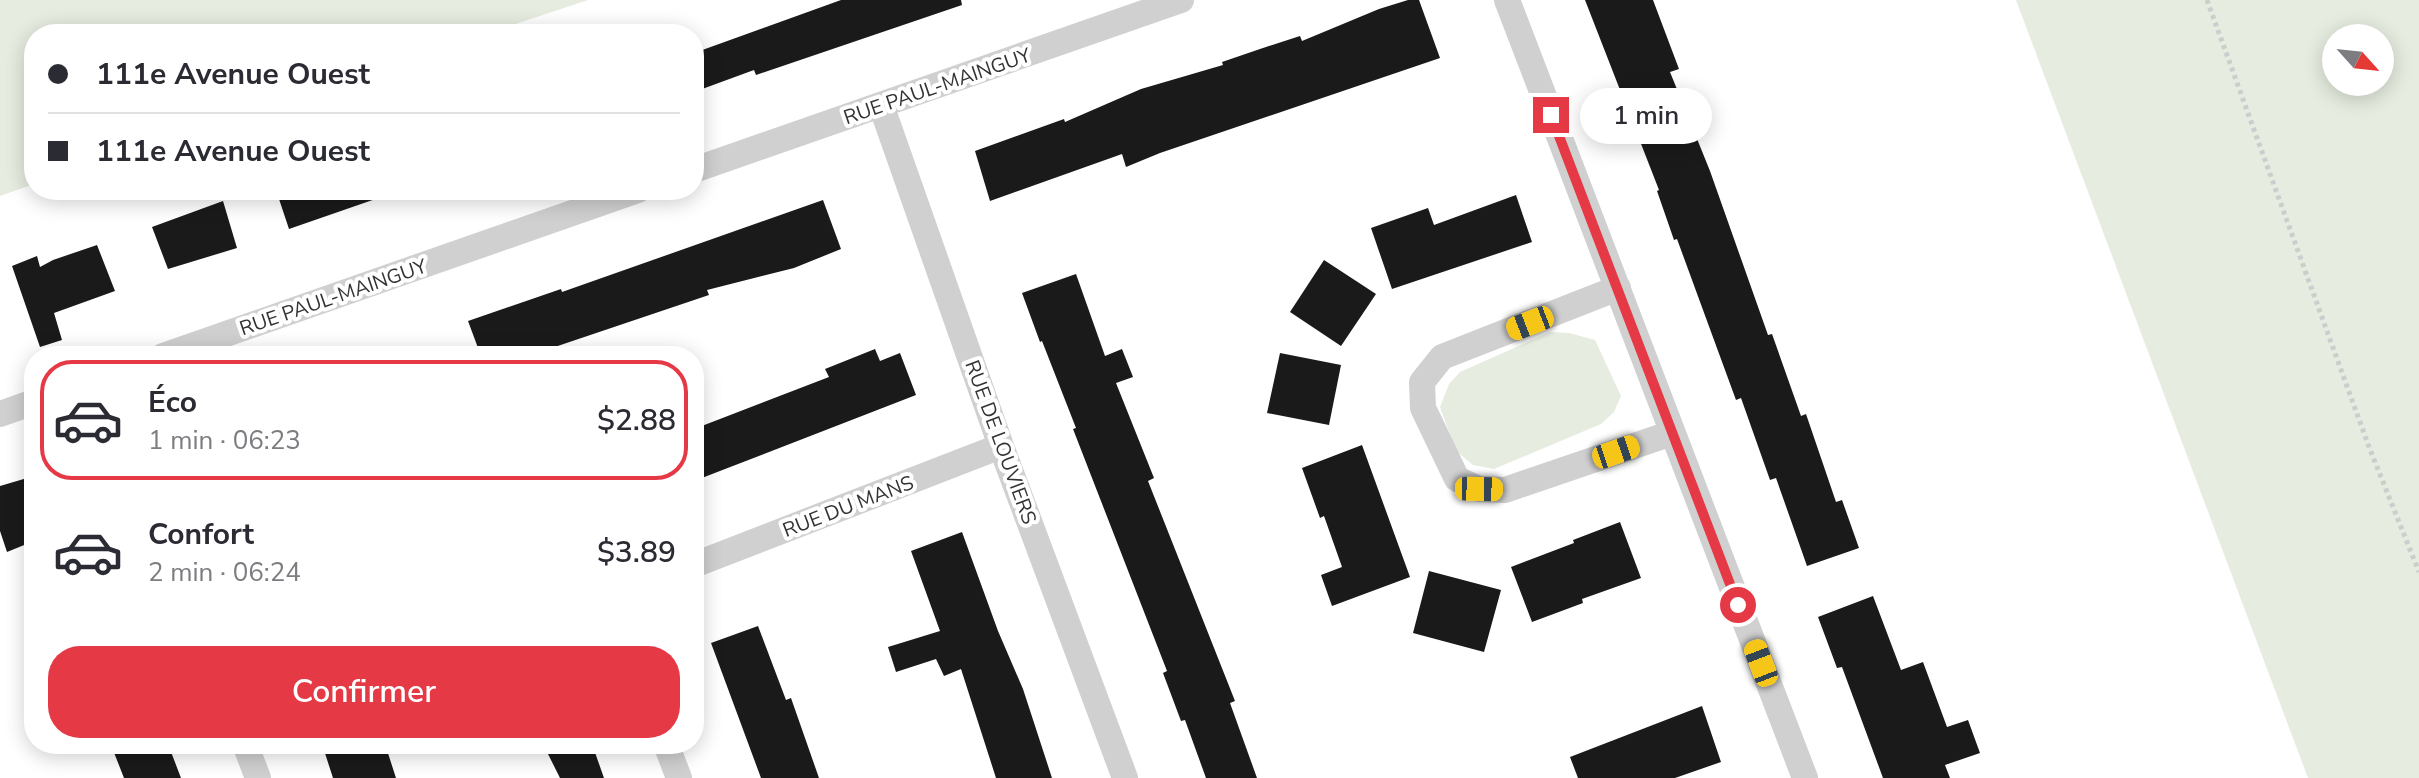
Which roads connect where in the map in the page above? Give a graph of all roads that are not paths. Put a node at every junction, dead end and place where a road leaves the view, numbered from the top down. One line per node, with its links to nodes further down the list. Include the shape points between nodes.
1 (1181, 0): 3 (street, RUE PAUL-MAINGUY)
2 (1507, 0): 6 (street)
3 (881, 105): 4 (street, RUE PAUL-MAINGUY); 11 (street, RUE DE LOUVIERS)
4 (704, 167)
5 (609, 200): 7 (street, RUE PAUL-MAINGUY)
6 (1618, 288): 10 (street); 10 (street, via 1442,357 1422,382 1423,408 1457,479 1479,489 1505,490)
7 (192, 346)
8 (24, 406): 9 (street)
9 (0, 414)
10 (1672, 433): 18 (street)
11 (1001, 446): 12 (street, RUE DU MANS); 17 (street, RUE DE LOUVIERS)
12 (704, 561)
13 (249, 754): 15 (street)
14 (670, 754): 16 (street)
15 (258, 778)
16 (679, 778)
17 (1125, 778)
18 (1805, 778)

